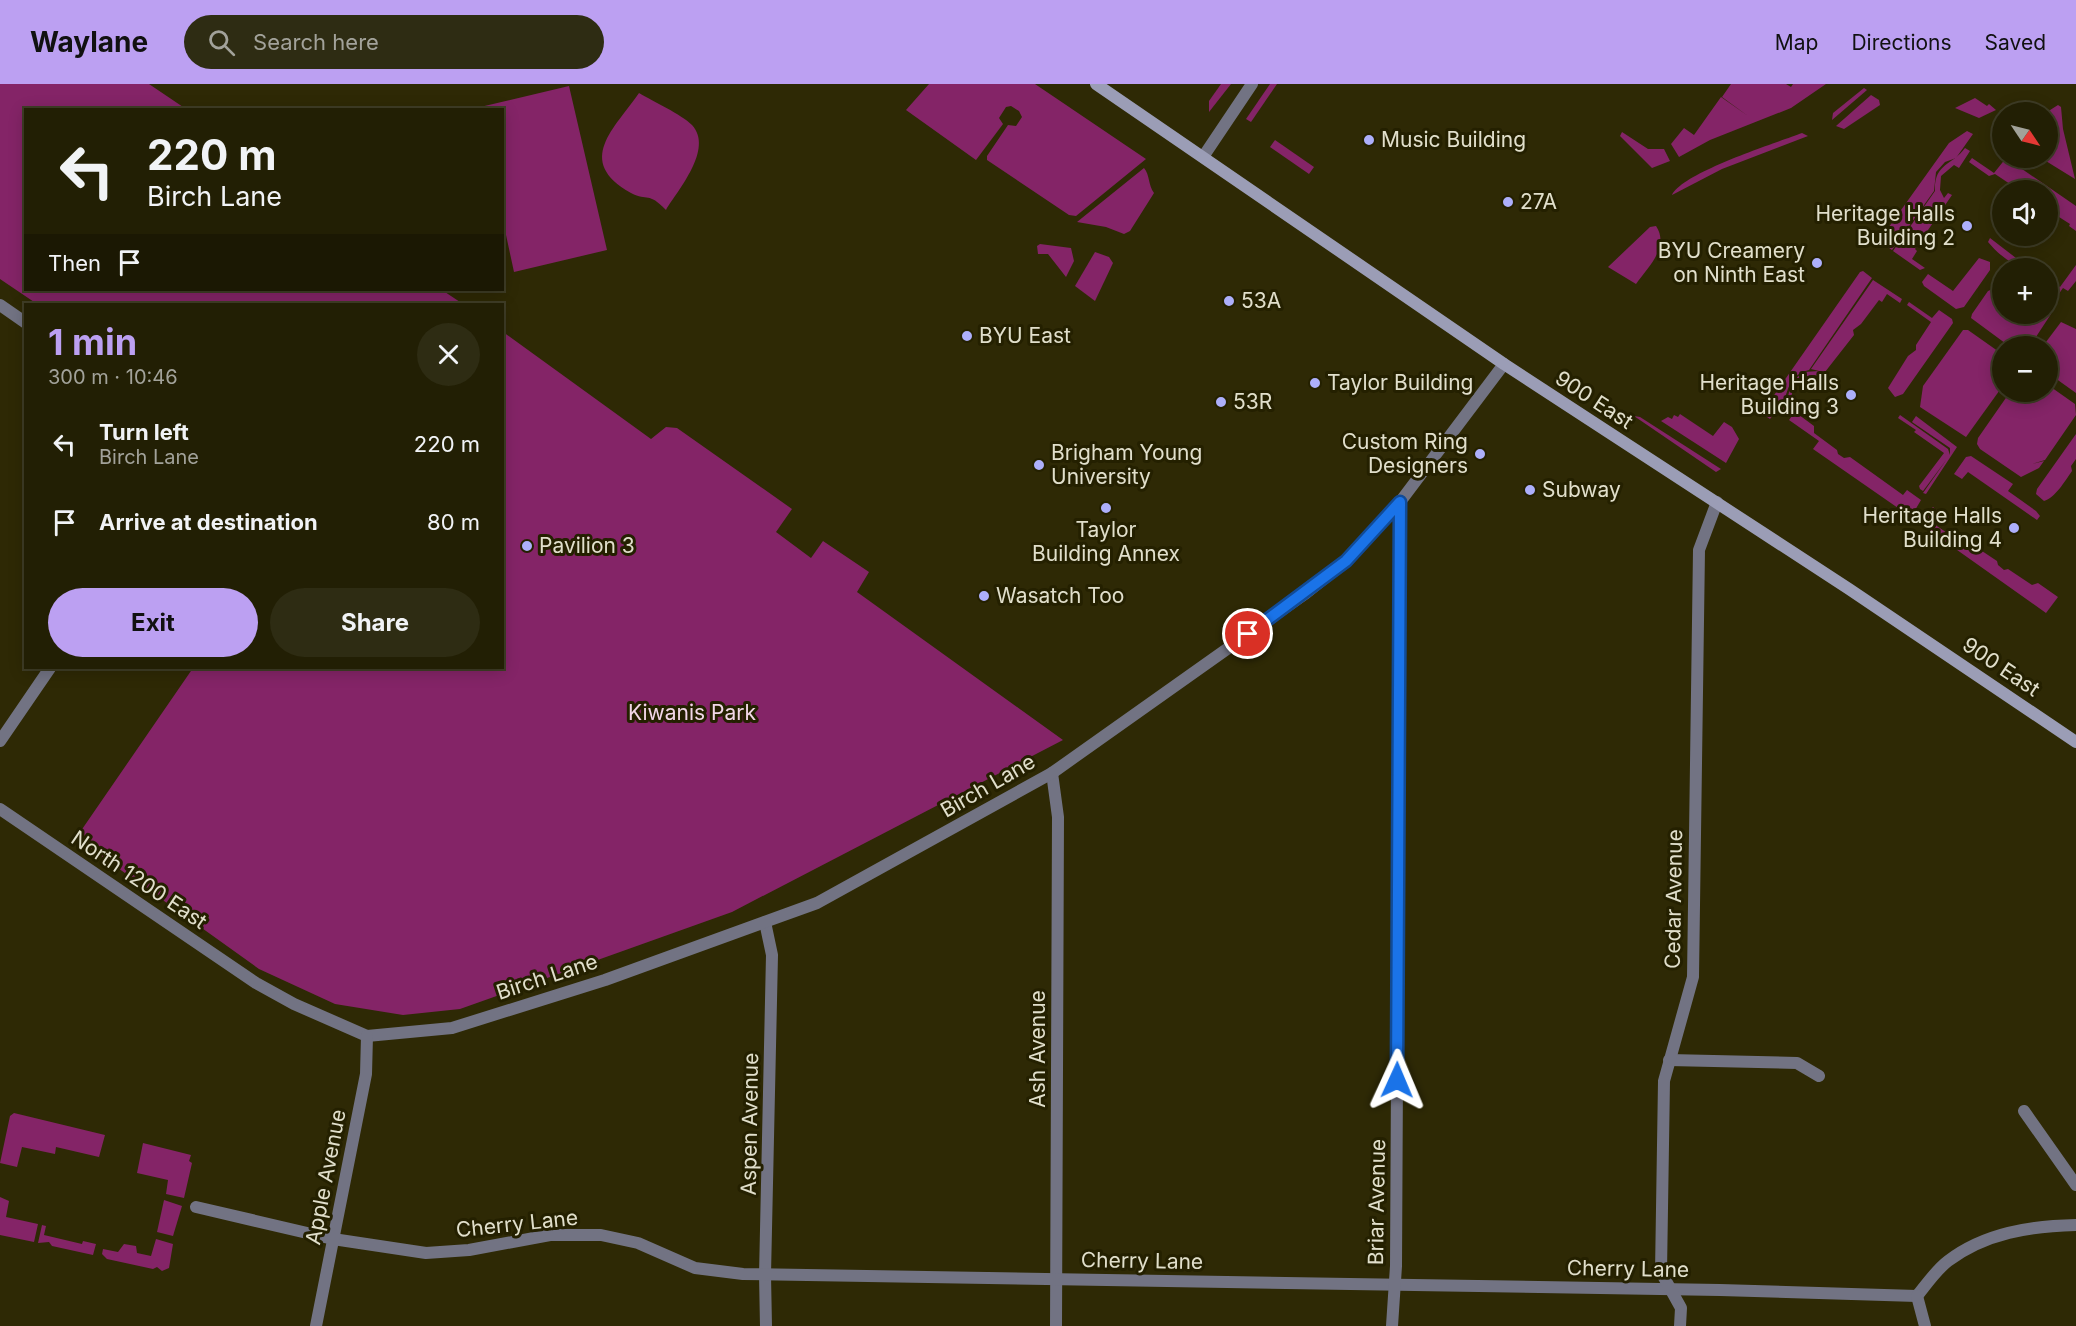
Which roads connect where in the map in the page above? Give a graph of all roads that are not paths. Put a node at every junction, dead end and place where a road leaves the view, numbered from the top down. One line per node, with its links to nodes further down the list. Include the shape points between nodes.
1 (1096, 84): 3 (main road, 900 East)
2 (1252, 84): 3 (street)
3 (1203, 158): 6 (main road, 900 East)
4 (0, 305): 5 (street)
5 (24, 322)
6 (1504, 364): 7 (street, Birch Lane); 8 (main road, 900 East)
7 (1400, 502): 12 (street, Birch Lane, via 1346,561); 25 (street, Briar Avenue)
8 (1717, 502): 11 (main road, 900 East); 16 (street, Cedar Avenue, via 1699,550 1693,977)
9 (49, 669): 10 (street)
10 (0, 741)
11 (2076, 742)
12 (1052, 772): 14 (street, Birch Lane, via 817,903); 24 (street, Ash Avenue, via 1058,817)
13 (0, 809): 15 (street, North 1200 East, via 255,983)
14 (765, 922): 15 (street, Birch Lane, via 605,980 452,1028); 23 (street, Aspen Avenue, via 772,955)
15 (367, 1036): 22 (street, Apple Avenue, via 366,1074)
16 (1669, 1060): 17 (street, via 1797,1063); 26 (street, Cedar Avenue, via 1664,1081 1660,1272)
17 (1819, 1076)
18 (2024, 1111): 19 (street)
19 (2076, 1185)
20 (196, 1208): 22 (street, Cherry Lane)
21 (2076, 1225): 27 (street, via 2002,1233 1975,1245 1946,1262)
22 (333, 1239): 23 (street, Cherry Lane, via 426,1253 469,1250 550,1235 601,1235 638,1243 695,1268); 28 (street, Apple Avenue)
23 (765, 1275): 24 (street, Cherry Lane); 29 (street, Aspen Avenue)
24 (1057, 1280): 25 (street, Cherry Lane); 30 (street, Ash Avenue)
25 (1395, 1285): 26 (street, Cherry Lane); 31 (street, Briar Avenue)
26 (1670, 1290): 27 (street, Cherry Lane); 32 (street, Cedar Avenue, via 1681,1308)
27 (1917, 1296): 33 (street)
28 (316, 1326)
29 (766, 1326)
30 (1056, 1326)
31 (1392, 1326)
32 (1680, 1326)
33 (1925, 1326)

